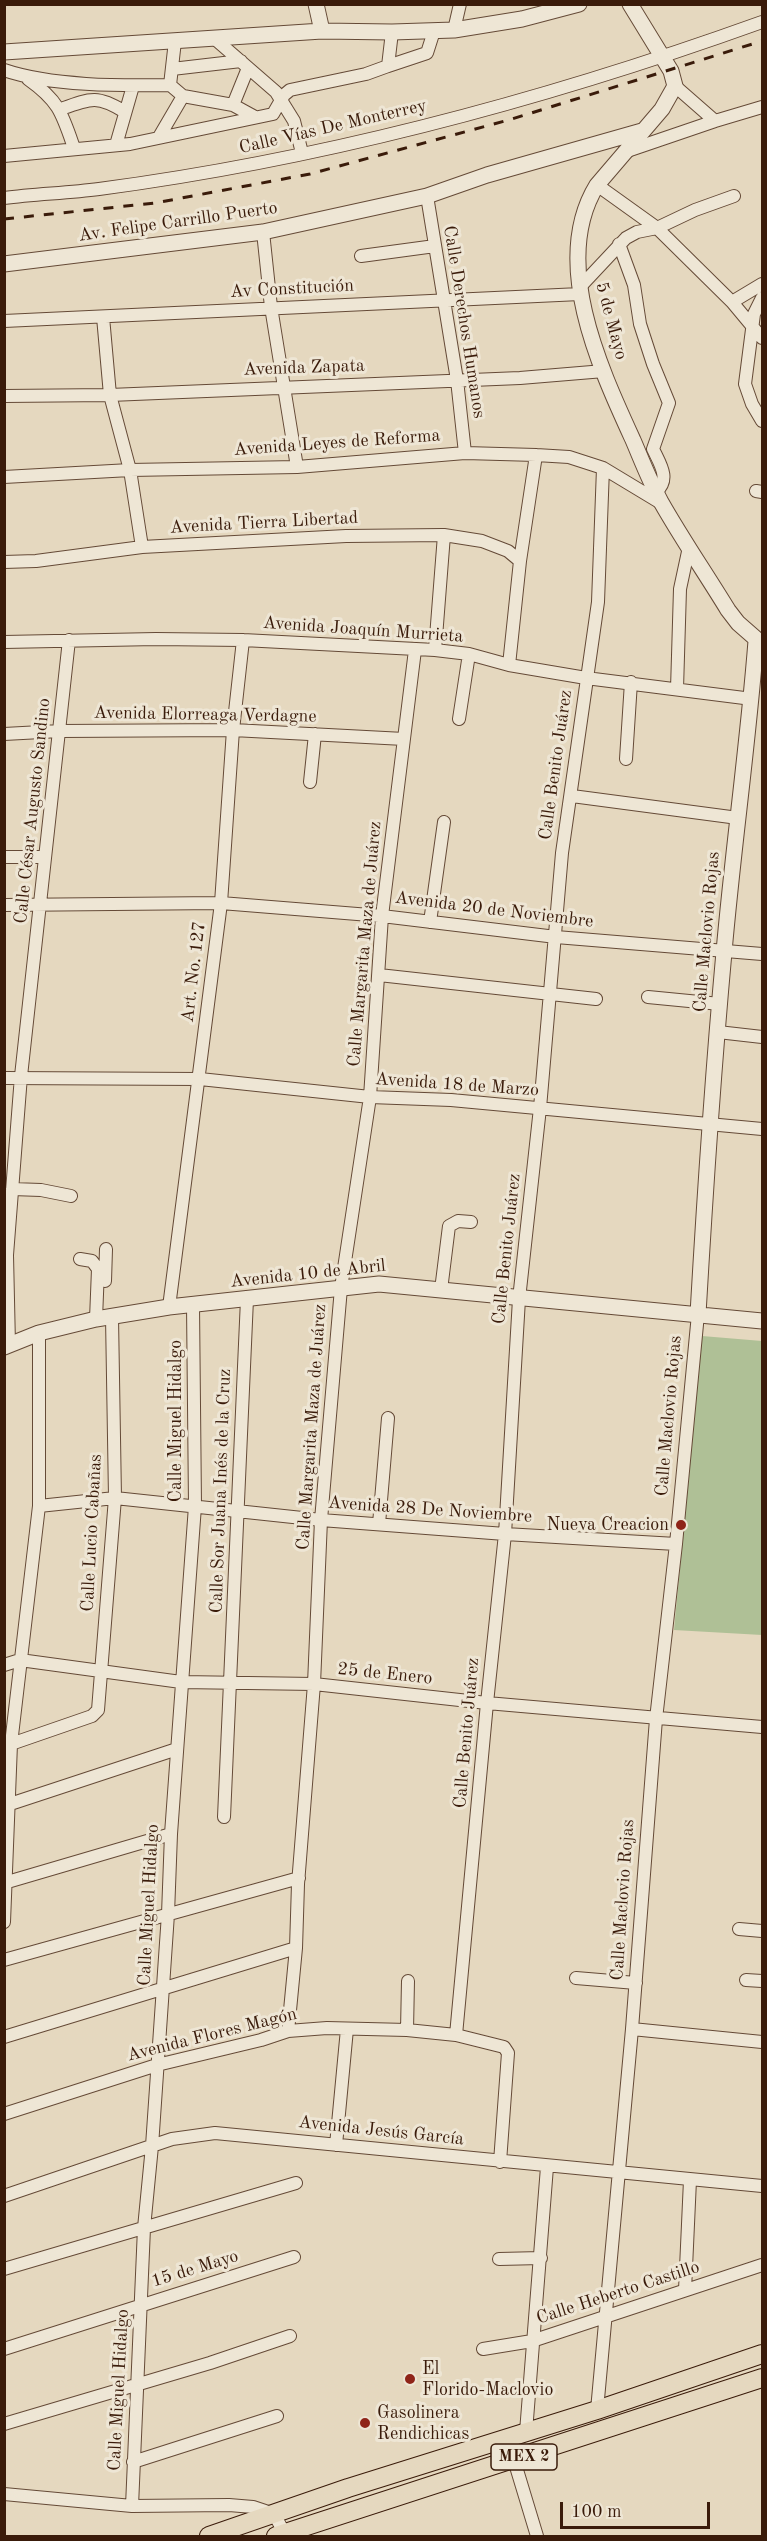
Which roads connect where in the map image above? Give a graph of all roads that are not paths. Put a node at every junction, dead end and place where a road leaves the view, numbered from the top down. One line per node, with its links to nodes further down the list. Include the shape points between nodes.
1 (316, 4): 7 (street)
2 (460, 4): 6 (street)
3 (579, 4): 6 (street, via 522,19)
4 (630, 4): 13 (street)
5 (762, 22): 13 (street, Calle Vías De Monterrey)
6 (454, 30): 8 (street)
7 (322, 31): 9 (street); 10 (street)
8 (434, 31): 9 (street); 15 (street, via 427,53)
9 (393, 32): 15 (street)
10 (215, 39): 11 (street); 14 (street)
11 (175, 41): 12 (street); 16 (street)
12 (4, 52)
13 (663, 57): 21 (street); 35 (street, Calle Vías De Monterrey, via 586,82 381,137)
14 (245, 65): 16 (street); 23 (street); 24 (street)
15 (388, 66): 23 (street, via 290,90)
16 (172, 69): 19 (street)
17 (4, 70): 18 (street)
18 (27, 78): 20 (street); 26 (street, via 45,90)
19 (170, 85): 20 (street); 22 (street)
20 (133, 86): 27 (street)
21 (675, 86): 29 (street); 30 (street, 5 de Mayo)
22 (183, 96): 24 (street); 31 (street)
23 (281, 101): 28 (street, via 273,114); 35 (street, via 294,121)
24 (233, 105): 28 (street)
25 (762, 107): 29 (street)
26 (62, 110): 27 (street, via 97,98); 33 (street)
27 (125, 112): 32 (street)
28 (255, 117): 31 (street)
29 (715, 121): 34 (street)
30 (642, 132): 34 (street, 5 de Mayo); 38 (street, Av. Felipe Carrillo Puerto)
31 (159, 137): 32 (street)
32 (116, 145): 33 (street)
33 (74, 147): 36 (street)
34 (627, 151): 37 (street, 5 de Mayo)
35 (302, 153): 40 (street, Calle Vías De Monterrey, via 98,189)
36 (4, 156)
37 (597, 185): 41 (street); 48 (street, 5 de Mayo, via 586,207 579,237)
38 (426, 196): 42 (street, Av. Felipe Carrillo Puerto); 44 (street, Calle Derechos Humanos)
39 (734, 196): 41 (street)
40 (4, 198)
41 (657, 228): 43 (street, via 637,232); 51 (street)
42 (263, 232): 46 (street, Av. Felipe Carrillo Puerto); 52 (street)
43 (619, 244): 48 (street); 69 (street, via 634,285 652,364 669,403 653,449 664,474)
44 (435, 246): 45 (street); 50 (street, Calle Derechos Humanos)
45 (361, 256)
46 (4, 264)
47 (762, 284): 51 (street)
48 (580, 291): 50 (street, Av Constitución); 57 (street, 5 de Mayo)
49 (762, 298): 55 (street)
50 (443, 300): 52 (street, Av Constitución); 58 (street, Calle Derechos Humanos)
51 (732, 302): 55 (street)
52 (271, 307): 53 (street, Av Constitución); 59 (street)
53 (103, 317): 54 (street, Av Constitución); 60 (street)
54 (4, 321)
55 (753, 327): 56 (street); 62 (street, via 745,384)
56 (762, 338)
57 (604, 371): 58 (street, Avenida Zapata); 69 (street, 5 de Mayo)
58 (457, 380): 59 (street, Avenida Zapata); 63 (street, Calle Derechos Humanos)
59 (283, 386): 60 (street, Avenida Zapata); 65 (street)
60 (110, 395): 61 (street, Avenida Zapata); 67 (street)
61 (4, 396)
62 (762, 421)
63 (465, 453): 64 (street, Avenida Leyes de Reforma); 65 (street, Avenida Leyes de Reforma)
64 (536, 455): 66 (street, Avenida Leyes de Reforma, via 569,457); 73 (street)
65 (297, 467): 67 (street, Avenida Leyes de Reforma)
66 (603, 468): 69 (street, Avenida Leyes de Reforma); 83 (street, Calle Benito Juárez, via 598,602)
67 (130, 470): 68 (street, Avenida Leyes de Reforma); 71 (street)
68 (4, 477)
69 (658, 497): 72 (street, 5 de Mayo)
70 (444, 535): 71 (street, Avenida Tierra Libertad); 73 (street, Avenida Tierra Libertad, via 482,541 508,551); 80 (street)
71 (142, 547): 74 (street, Avenida Tierra Libertad)
72 (689, 547): 78 (street, 5 de Mayo, via 728,610); 85 (street, via 680,589)
73 (520, 561): 82 (street)
74 (4, 562)
75 (69, 640): 76 (street, Avenida Joaquín Murrieta); 77 (street, Avenida Joaquín Murrieta); 89 (street, Calle César Augusto Sandino)
76 (243, 640): 79 (street, Avenida Joaquín Murrieta); 88 (street, Art. No. 127)
77 (4, 642)
78 (759, 642): 86 (street, Calle Maclovio Rojas)
79 (415, 650): 80 (street, Avenida Joaquín Murrieta); 92 (street, Calle Margarita Maza de Juárez)
80 (435, 650): 81 (street, Avenida Joaquín Murrieta)
81 (469, 654): 82 (street, Avenida Joaquín Murrieta); 87 (street)
82 (509, 665): 83 (street, Avenida Joaquín Murrieta)
83 (586, 678): 84 (street, Avenida Joaquín Murrieta); 95 (street, Calle Benito Juárez)
84 (631, 682): 85 (street, Avenida Joaquín Murrieta); 93 (street)
85 (677, 689): 86 (street, Avenida Joaquín Murrieta)
86 (752, 699): 96 (street, Calle Maclovio Rojas)
87 (459, 719)
88 (233, 730): 89 (street, Avenida Elorreaga Verdagne); 91 (street, Avenida Elorreaga Verdagne); 100 (street, Art. No. 127)
89 (60, 731): 90 (street, Avenida Elorreaga Verdagne); 99 (street, Calle César Augusto Sandino)
90 (4, 734)
91 (315, 734): 92 (street, Avenida Elorreaga Verdagne); 94 (street)
92 (404, 739): 103 (street, Calle Margarita Maza de Juárez)
93 (626, 759)
94 (310, 782)
95 (572, 796): 96 (street); 105 (street, Calle Benito Juárez, via 562,853)
96 (738, 818): 106 (street, Calle Maclovio Rojas)
97 (444, 822): 104 (street)
98 (4, 857): 99 (street)
99 (45, 857): 101 (street, Calle César Augusto Sandino)
100 (221, 903): 101 (street, Avenida 20 de Noviembre); 103 (street, Avenida 20 de Noviembre); 117 (street, Art. No. 127)
101 (42, 904): 102 (street, Avenida 20 de Noviembre); 115 (street, Calle César Augusto Sandino)
102 (4, 905)
103 (382, 916): 104 (street, Avenida 20 de Noviembre); 108 (street, Calle Margarita Maza de Juárez)
104 (430, 922): 105 (street, Avenida 20 de Noviembre)
105 (556, 937): 106 (street, Avenida 20 de Noviembre); 109 (street, Calle Benito Juárez)
106 (724, 951): 107 (street, Avenida 20 de Noviembre); 112 (street, Calle Maclovio Rojas)
107 (762, 954)
108 (379, 975): 109 (street); 118 (street, Calle Margarita Maza de Juárez)
109 (550, 993): 111 (street); 119 (street, Calle Benito Juárez)
110 (648, 997): 112 (street)
111 (596, 999)
112 (720, 1004): 113 (street, Calle Maclovio Rojas)
113 (718, 1032): 114 (street); 120 (street, Calle Maclovio Rojas)
114 (762, 1037)
115 (21, 1076): 116 (street, Avenida 18 de Marzo); 117 (street, Avenida 18 de Marzo); 122 (street, Calle César Augusto Sandino)
116 (4, 1078)
117 (200, 1079): 118 (street, Avenida 18 de Marzo); 133 (street, Art. No. 127)
118 (370, 1097): 119 (street, Avenida 18 de Marzo); 128 (street, Calle Margarita Maza de Juárez)
119 (540, 1108): 120 (street, Avenida 18 de Marzo); 131 (street, Calle Benito Juárez)
120 (709, 1124): 121 (street, Avenida 18 de Marzo); 134 (street, Calle Maclovio Rojas)
121 (762, 1129)
122 (12, 1189): 123 (street); 126 (street, Calle César Augusto Sandino)
123 (71, 1196)
124 (471, 1222): 129 (street, via 452,1222 449,1226)
125 (106, 1249): 135 (street)
126 (6, 1254): 138 (street, Calle César Augusto Sandino)
127 (80, 1259): 135 (street, via 92,1261 98,1269)
128 (340, 1288): 129 (street, Avenida 10 de Abril, via 380,1284); 130 (street, Avenida 10 de Abril); 144 (street, Calle Margarita Maza de Juárez)
129 (441, 1290): 131 (street, Avenida 10 de Abril)
130 (247, 1299): 132 (street, Avenida 10 de Abril); 143 (street, Calle Sor Juana Inés de la Cruz)
131 (519, 1299): 134 (street, Avenida 10 de Abril); 146 (street, Calle Benito Juárez)
132 (193, 1305): 133 (street, Avenida 10 de Abril); 142 (street, Calle Miguel Hidalgo)
133 (169, 1307): 135 (street, Avenida 10 de Abril)
134 (698, 1314): 136 (street, Avenida 10 de Abril); 147 (street, Calle Maclovio Rojas)
135 (104, 1318): 137 (street, Avenida 10 de Abril); 140 (street, Calle Lucio Cabañas)
136 (762, 1321)
137 (39, 1333): 138 (street, Avenida 10 de Abril); 141 (street)
138 (7, 1346)
139 (388, 1418): 145 (street)
140 (115, 1498): 141 (street, Avenida 28 De Noviembre); 142 (street, Avenida 28 De Noviembre); 150 (street, Calle Lucio Cabañas)
141 (39, 1506): 148 (street)
142 (195, 1506): 143 (street, Avenida 28 De Noviembre); 151 (street, Calle Miguel Hidalgo)
143 (239, 1509): 144 (street, Avenida 28 De Noviembre); 152 (street, Calle Sor Juana Inés de la Cruz)
144 (321, 1520): 145 (street, Avenida 28 De Noviembre); 153 (street, Calle Margarita Maza de Juárez)
145 (379, 1524): 146 (street, Avenida 28 De Noviembre)
146 (505, 1534): 147 (street, Avenida 28 De Noviembre); 154 (street, Calle Benito Juárez)
147 (676, 1544): 156 (street, Calle Maclovio Rojas)
148 (20, 1660): 149 (street, 25 de Enero); 150 (street, 25 de Enero); 155 (street)
149 (4, 1665)
150 (102, 1671): 151 (street, 25 de Enero); 159 (street, Calle Lucio Cabañas, via 96,1714)
151 (181, 1682): 152 (street, 25 de Enero); 160 (street, Calle Miguel Hidalgo)
152 (231, 1684): 153 (street, 25 de Enero); 162 (street, Calle Sor Juana Inés de la Cruz)
153 (314, 1684): 154 (street, 25 de Enero); 164 (street, Calle Margarita Maza de Juárez)
154 (487, 1703): 156 (street, 25 de Enero); 182 (street, Calle Benito Juárez)
155 (15, 1710): 157 (street); 159 (street)
156 (656, 1719): 158 (street, 25 de Enero); 176 (street, Calle Maclovio Rojas)
157 (4, 1721)
158 (762, 1726)
159 (11, 1744): 161 (street)
160 (177, 1749): 161 (street); 163 (street, Calle Miguel Hidalgo)
161 (6, 1805): 165 (street)
162 (224, 1816)
163 (171, 1834): 165 (street); 166 (street, Calle Miguel Hidalgo)
164 (299, 1878): 166 (street); 170 (street, Calle Margarita Maza de Juárez)
165 (6, 1882): 167 (street)
166 (168, 1914): 171 (street); 177 (street, Calle Miguel Hidalgo)
167 (4, 1922)
168 (739, 1929): 169 (street)
169 (762, 1931)
170 (296, 1948): 177 (street); 181 (street, Calle Margarita Maza de Juárez)
171 (4, 1960)
172 (576, 1978): 176 (street)
173 (747, 1980): 175 (street)
174 (408, 1981): 180 (street)
175 (762, 1981)
176 (636, 1983): 179 (street, Calle Maclovio Rojas)
177 (163, 1988): 183 (street); 185 (street, Calle Miguel Hidalgo)
178 (347, 2029): 180 (street, Avenida Flores Magón); 181 (street, Avenida Flores Magón); 187 (street)
179 (632, 2029): 184 (street); 191 (street, Calle Maclovio Rojas)
180 (407, 2030): 182 (street, Avenida Flores Magón)
181 (288, 2031): 185 (street, Avenida Flores Magón)
182 (456, 2035): 189 (street, Avenida Flores Magón, via 504,2047 508,2053)
183 (4, 2037)
184 (762, 2042)
185 (158, 2065): 186 (street, Avenida Flores Magón); 188 (street, Calle Miguel Hidalgo)
186 (4, 2114)
187 (336, 2145): 188 (street, Avenida Jesús García, via 214,2133); 189 (street, Avenida Jesús García)
188 (152, 2146): 195 (street, Avenida Jesús García); 196 (street, Calle Miguel Hidalgo)
189 (500, 2162): 190 (street, Avenida Jesús García)
190 (547, 2167): 191 (street, Avenida Jesús García); 198 (street)
191 (619, 2173): 192 (street, Avenida Jesús García); 204 (street, Calle Maclovio Rojas)
192 (690, 2180): 194 (street, Avenida Jesús García); 202 (street)
193 (296, 2183): 196 (street)
194 (762, 2186)
195 (4, 2196)
196 (144, 2228): 201 (street); 203 (street, Calle Miguel Hidalgo)
197 (294, 2257): 203 (street, 15 de Mayo)
198 (541, 2258): 199 (street); 206 (street)
199 (499, 2259)
200 (762, 2265): 202 (street, Calle Heberto Castillo)
201 (4, 2269)
202 (685, 2290): 204 (street, Calle Heberto Castillo)
203 (141, 2304): 207 (street, 15 de Mayo); 211 (street, Calle Miguel Hidalgo)
204 (604, 2318): 206 (street, Calle Heberto Castillo); 212 (street, Calle Maclovio Rojas)
205 (290, 2336): 211 (street)
206 (532, 2341): 208 (street, Calle Heberto Castillo); 215 (street)
207 (4, 2349)
208 (483, 2349)
209 (762, 2354): 212 (main road, MEX 2)
210 (762, 2378): 216 (main road, MEX 2)
211 (136, 2384): 214 (street); 217 (street, Calle Miguel Hidalgo)
212 (597, 2410): 215 (main road, MEX 2)
213 (277, 2416): 217 (street)
214 (4, 2424)
215 (525, 2432): 220 (main road, MEX 2)
216 (514, 2460): 221 (main road, MEX 2); 223 (street)
217 (133, 2462): 219 (street, Calle Miguel Hidalgo)
218 (4, 2494): 219 (street)
219 (132, 2506): 220 (street, via 229,2505)
220 (274, 2514): 221 (street); 222 (main road, MEX 2)
221 (281, 2535)
222 (209, 2536)
223 (537, 2536)

